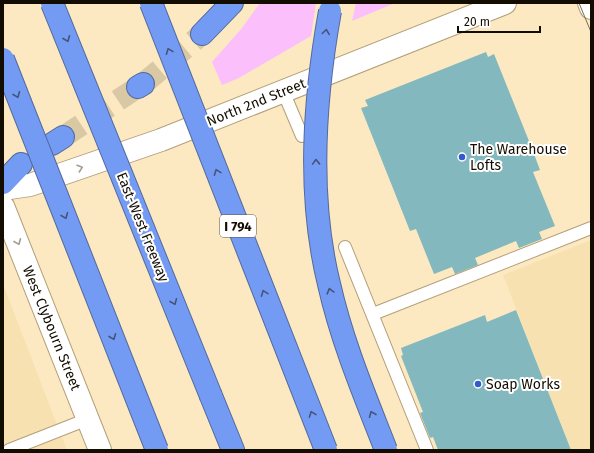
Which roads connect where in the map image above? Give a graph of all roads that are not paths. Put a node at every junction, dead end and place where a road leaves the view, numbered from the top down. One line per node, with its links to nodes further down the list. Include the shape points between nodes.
1 (52, 3): 19 (highway, East-West Freeway, one-way to 19, bridge)
2 (151, 3): 26 (highway, I 794, one-way to 2, bridge)
3 (232, 3): 8 (highway)
4 (505, 3): 10 (street, North 2nd Street)
5 (589, 3): 7 (street)
6 (330, 7): 27 (highway, one-way to 6, bridge, via 340,326 328,283 322,245 316,152 317,92)
7 (591, 8)
8 (202, 34)
9 (3, 59): 23 (highway, one-way to 23, bridge)
10 (283, 91): 11 (lane); 14 (street, North 2nd Street, one-way to 10, via 30,185 161,140)
11 (302, 136)
12 (21, 164): 13 (highway)
13 (3, 183)
14 (3, 189)
15 (3, 206): 20 (street, West Clybourn Street, one-way to 20)
16 (591, 228): 18 (lane)
17 (345, 247): 18 (lane)
18 (372, 314): 28 (lane)
19 (211, 396): 24 (highway); 25 (highway, East-West Freeway)
20 (88, 419): 21 (lane); 22 (street, West Clybourn Street)
21 (9, 450)
22 (100, 450)
23 (157, 450)
24 (226, 450)
25 (233, 450)
26 (326, 450)
27 (386, 450)
28 (427, 450)

